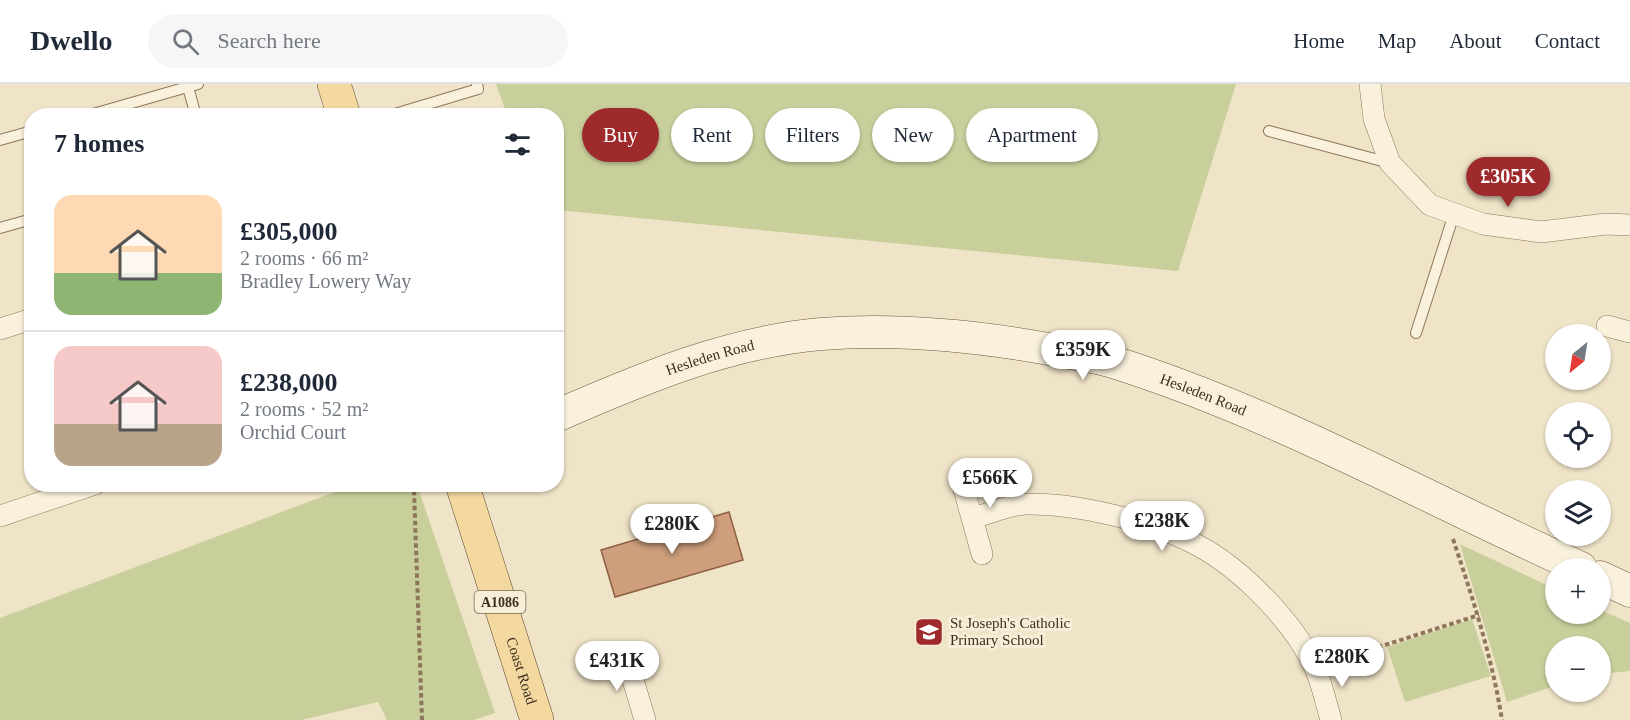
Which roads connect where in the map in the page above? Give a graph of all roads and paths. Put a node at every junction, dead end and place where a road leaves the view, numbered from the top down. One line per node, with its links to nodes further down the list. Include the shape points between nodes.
1 (334, 84): 7 (main road)
2 (477, 84): 8 (lane, via 478,88)
3 (1370, 84): 12 (street, via 1374,119)
4 (193, 85): 5 (lane); 6 (lane)
5 (114, 108)
6 (195, 108)
7 (342, 108)
8 (414, 108)
9 (1269, 131): 12 (lane)
10 (24, 133): 11 (lane)
11 (0, 140)
12 (1390, 163): 13 (street, via 1430,205)
13 (1454, 214): 15 (street, via 1483,224 1541,232); 21 (lane)
14 (24, 221): 16 (lane)
15 (1630, 225)
16 (0, 228)
17 (24, 322): 19 (street)
18 (1611, 327): 20 (street)
19 (0, 329)
20 (1630, 332)
21 (1416, 333)
22 (564, 413): 31 (main road, Hesleden Road, via 651,375 740,348 809,336 923,334 1000,340 1110,361 1217,399)
23 (960, 475): 28 (street)
24 (71, 492): 27 (street)
25 (414, 492): 38 (path)
26 (464, 492): 37 (main road, Coast Road / A1086)
27 (0, 516)
28 (972, 518): 30 (street); 36 (street, via 1023,504 1077,508 1133,521 1197,545 1244,578 1286,623)
29 (1461, 537): 34 (path, via 1451,532)
30 (982, 554)
31 (1559, 558)
32 (1611, 582): 33 (main road)
33 (1630, 591)
34 (1479, 615): 36 (path); 41 (path, via 1496,678)
35 (625, 653): 39 (street)
36 (1315, 667): 40 (street)
37 (531, 718)
38 (422, 720)
39 (645, 720)
40 (1331, 720)
41 (1502, 720)

